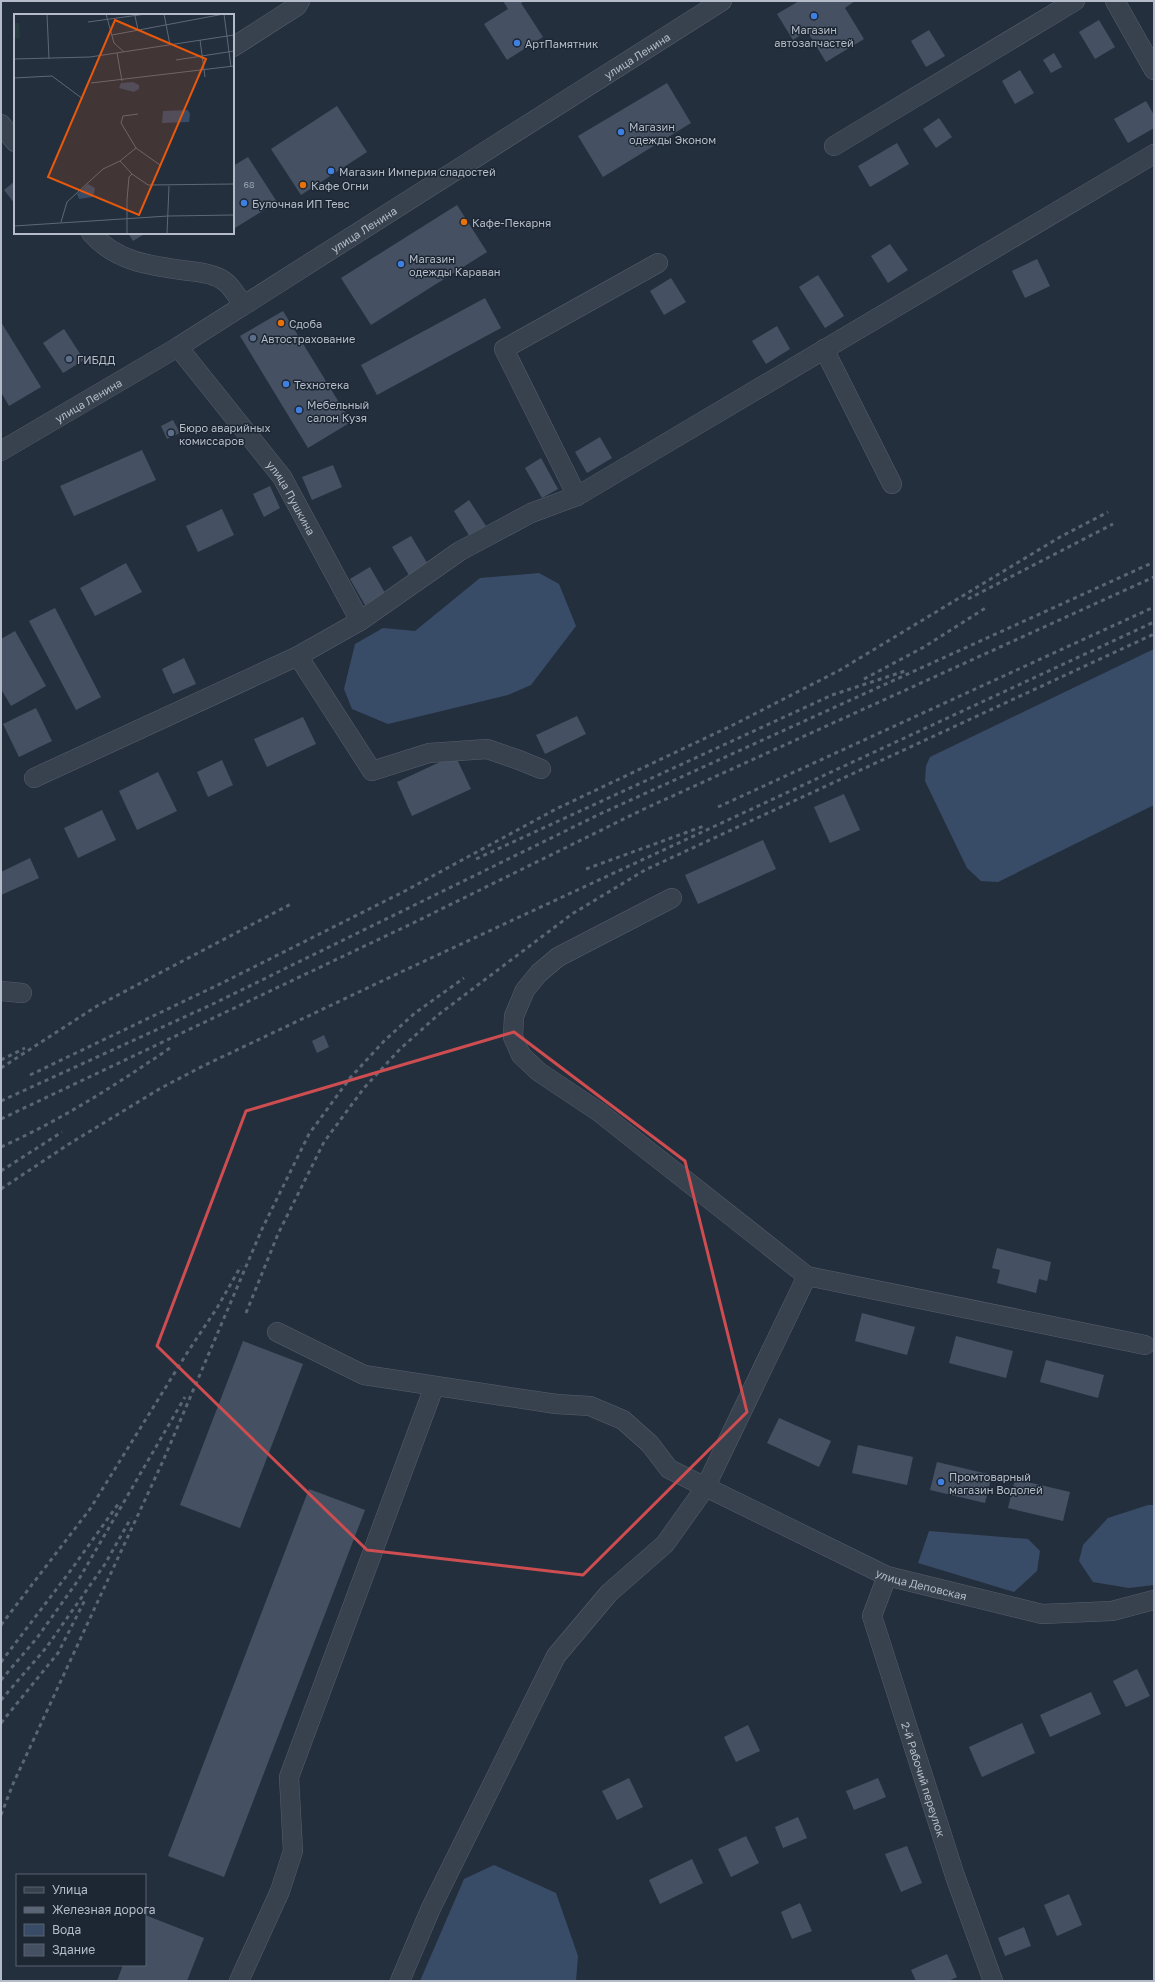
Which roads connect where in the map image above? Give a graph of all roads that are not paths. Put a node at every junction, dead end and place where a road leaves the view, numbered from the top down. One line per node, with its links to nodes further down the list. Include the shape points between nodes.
1 (722, 1): 5 (street, улица Ленина)
2 (1075, 1): 10 (street)
3 (1115, 1): 7 (street)
4 (297, 3): 6 (street)
5 (699, 7): 14 (street, улица Ленина)
6 (234, 46)
7 (1154, 70)
8 (1, 124): 9 (street)
9 (14, 141)
10 (834, 146)
11 (1154, 154): 16 (street)
12 (92, 234): 14 (street, via 100,244 122,258 149,266 201,272 224,281)
13 (658, 263): 19 (street, via 504,349)
14 (243, 305): 15 (street, улица Ленина)
15 (178, 347): 17 (street, улица Ленина); 20 (street, улица Пушкина, via 282,477)
16 (824, 349): 18 (street); 19 (street)
17 (1, 451)
18 (892, 484)
19 (576, 496): 20 (street, via 531,513 460,551)
20 (360, 621): 21 (street)
21 (298, 656): 22 (street, via 372,771 429,754 487,749); 23 (street)
22 (541, 770)
23 (34, 778)
24 (672, 898): 27 (street, via 558,957 539,973 525,990 514,1016 513,1037 521,1055 539,1072 599,1112)
25 (1, 992): 26 (street)
26 (22, 993)
27 (807, 1276): 29 (street); 31 (street)
28 (276, 1332): 30 (street, улица Деповская, via 364,1376)
29 (1145, 1345)
30 (434, 1387): 31 (street, улица Деповская, via 556,1404 590,1406 623,1420 650,1444 669,1469); 34 (street, via 289,1777 293,1851 280,1891)
31 (705, 1488): 32 (street, улица Деповская); 35 (street, via 665,1544 608,1593 556,1656 431,1908)
32 (886, 1576): 33 (street, улица Деповская, via 1042,1614 1112,1611); 36 (street, 2-й Рабочий переулок, via 872,1616 955,1876)
33 (1154, 1600)
34 (240, 1981)
35 (400, 1981)
36 (993, 1981)

